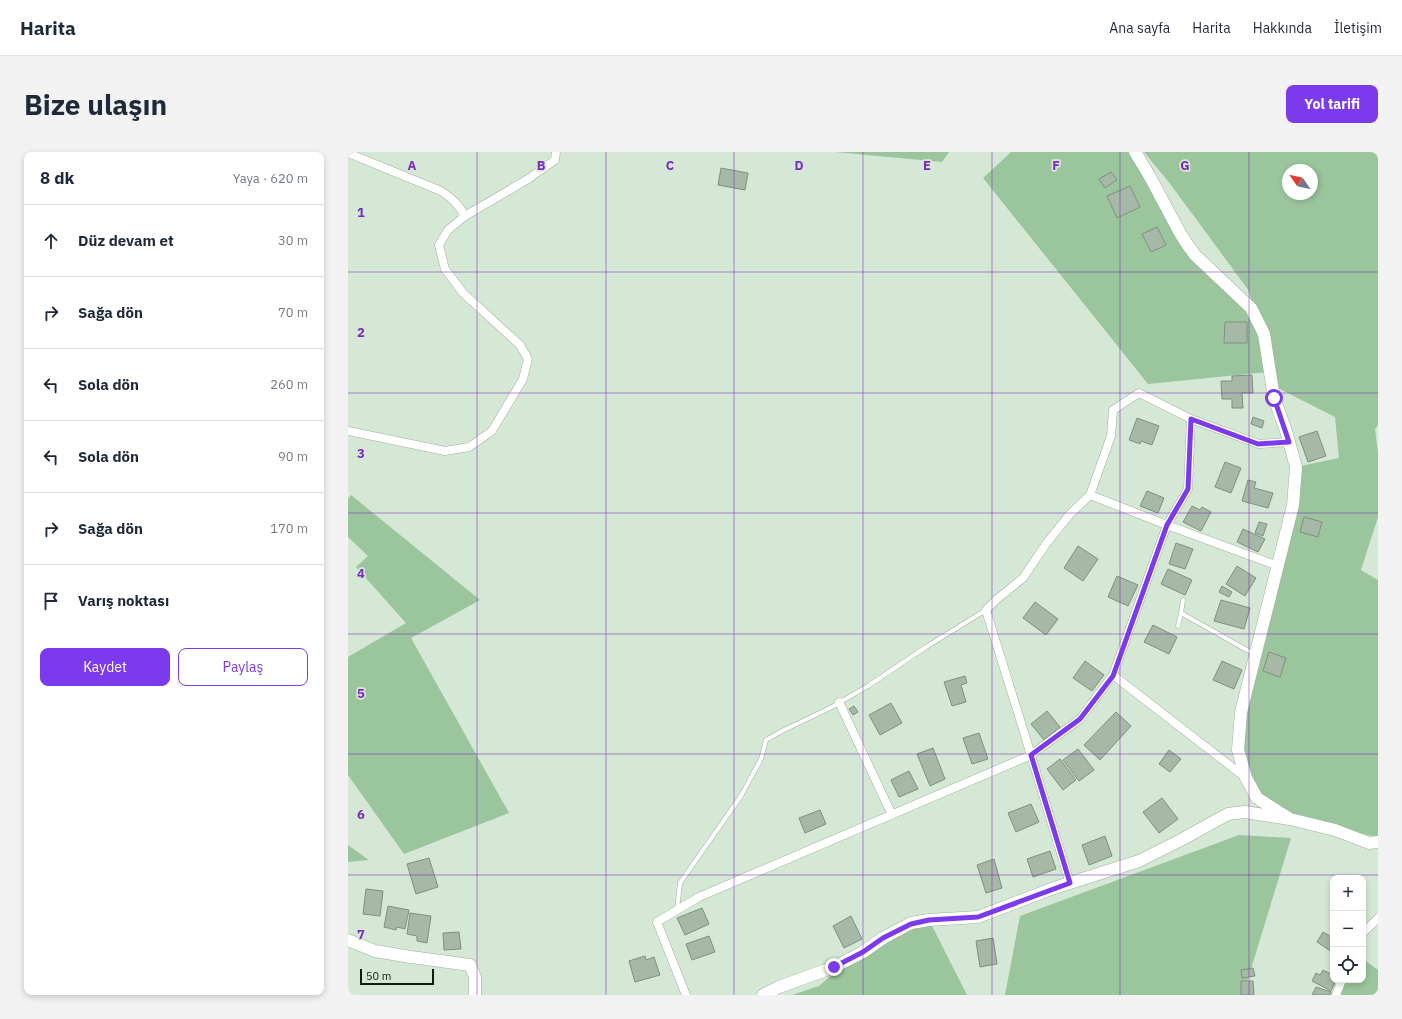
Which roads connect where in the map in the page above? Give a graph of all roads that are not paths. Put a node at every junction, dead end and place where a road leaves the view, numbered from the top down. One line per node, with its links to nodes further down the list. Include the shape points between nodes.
1 (556, 152): 4 (street, via 555,160 528,179)
2 (1135, 152): 7 (street, via 1195,255 1251,308 1264,334 1274,398)
3 (348, 153): 4 (street, via 441,191 453,198)
4 (465, 216): 6 (street, via 448,230 439,245 446,269 463,293 520,345 528,359 523,379 492,432 469,447 445,452)
5 (1191, 419): 7 (street, via 1258,444); 8 (street, via 1139,393 1113,410 1111,436); 9 (street, via 1188,489)
6 (348, 431)
7 (1289, 442): 10 (street, via 1296,467 1293,505)
8 (1090, 495): 9 (street); 12 (street, via 1070,514 1023,578)
9 (1167, 525): 10 (street); 16 (street)
10 (1278, 566): 15 (street)
11 (1183, 600): 13 (lane)
12 (986, 610): 17 (lane); 18 (street)
13 (1181, 614): 14 (lane); 15 (lane)
14 (1178, 626)
15 (1256, 655): 19 (street, via 1241,712 1238,750)
16 (1113, 676): 18 (street, via 1080,719); 19 (street)
17 (839, 702): 20 (street); 24 (lane, via 766,740 761,759 741,796 680,883)
18 (1031, 755): 20 (street); 23 (street)
19 (1246, 778): 21 (street, via 1258,798)
20 (892, 815): 24 (street, via 699,897)
21 (1290, 819): 22 (street, via 1335,830 1369,842); 23 (street, via 1245,812 1228,814 1139,861)
22 (1378, 842)
23 (1070, 883): 31 (street, via 978,917 929,920 911,924 834,967)
24 (677, 910): 30 (street, via 657,922)
25 (1378, 918): 26 (street)
26 (1366, 930)
27 (348, 940): 29 (street, via 375,951 470,965 475,977)
28 (1341, 983): 32 (street)
29 (475, 995)
30 (686, 995)
31 (763, 995)
32 (1336, 995)

